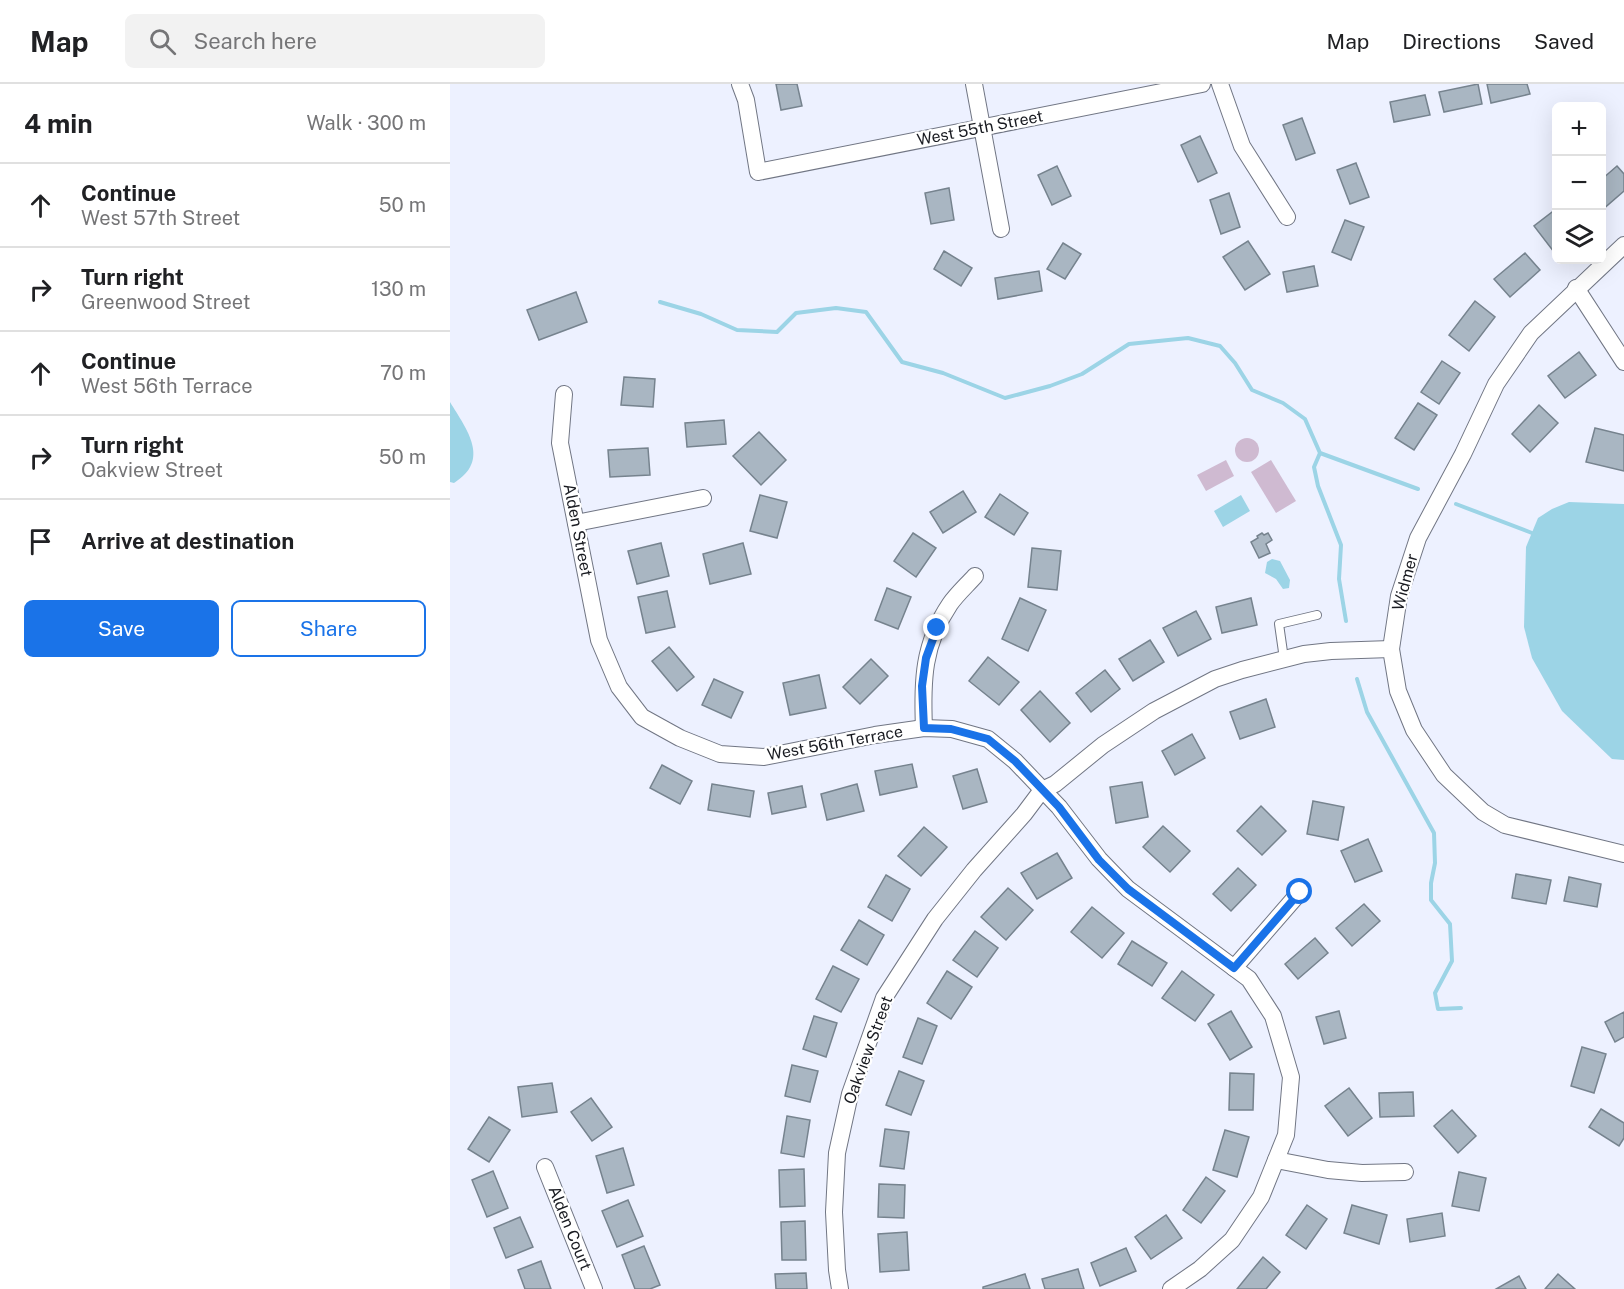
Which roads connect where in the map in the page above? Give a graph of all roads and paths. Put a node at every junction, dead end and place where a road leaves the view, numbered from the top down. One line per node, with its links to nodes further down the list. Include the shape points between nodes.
1 (740, 84): 5 (street, West 55th Street, via 759,172)
2 (974, 84): 5 (street)
3 (1202, 84): 5 (street, West 55th Street)
4 (1221, 84): 6 (street, via 1242,146)
5 (983, 128): 7 (street)
6 (1287, 217)
7 (1001, 229)
8 (1624, 245): 9 (street, Widmer)
9 (1576, 288): 10 (street); 16 (street, Widmer, via 1531,333 1496,384 1418,538 1399,596)
10 (1624, 362)
11 (564, 394): 13 (street, Alden Street, via 560,442)
12 (703, 498): 13 (street)
13 (576, 523): 18 (street, Alden Street, via 599,640)
14 (975, 576): 19 (street, via 951,603 926,658 922,686)
15 (1317, 615): 17 (lane, via 1279,624)
16 (1390, 649): 17 (street, via 1330,651); 21 (street, Widmer, via 1398,691 1414,730 1444,775 1483,812 1505,825)
17 (1284, 659): 20 (street, via 1215,679 1154,711)
18 (609, 664): 19 (street, West 56th Terrace, via 619,687 642,717 720,754 764,757)
19 (924, 728): 20 (street, West 56th Terrace, via 951,729 988,739)
20 (1042, 790): 23 (street, West 56th Terrace, via 1128,889); 28 (street, Oakview Street, via 935,919 884,998 850,1095 837,1153 834,1212)
21 (1624, 854)
22 (1300, 892): 23 (street)
23 (1234, 968): 24 (street, West 56th Terrace, via 1249,979 1273,1016 1291,1077 1286,1135)
24 (1276, 1160): 26 (street, via 1328,1170); 29 (street, West 56th Terrace, via 1261,1197 1232,1240)
25 (545, 1167): 27 (street, Alden Court)
26 (1405, 1172)
27 (594, 1289)
28 (840, 1289)
29 (1172, 1289)

